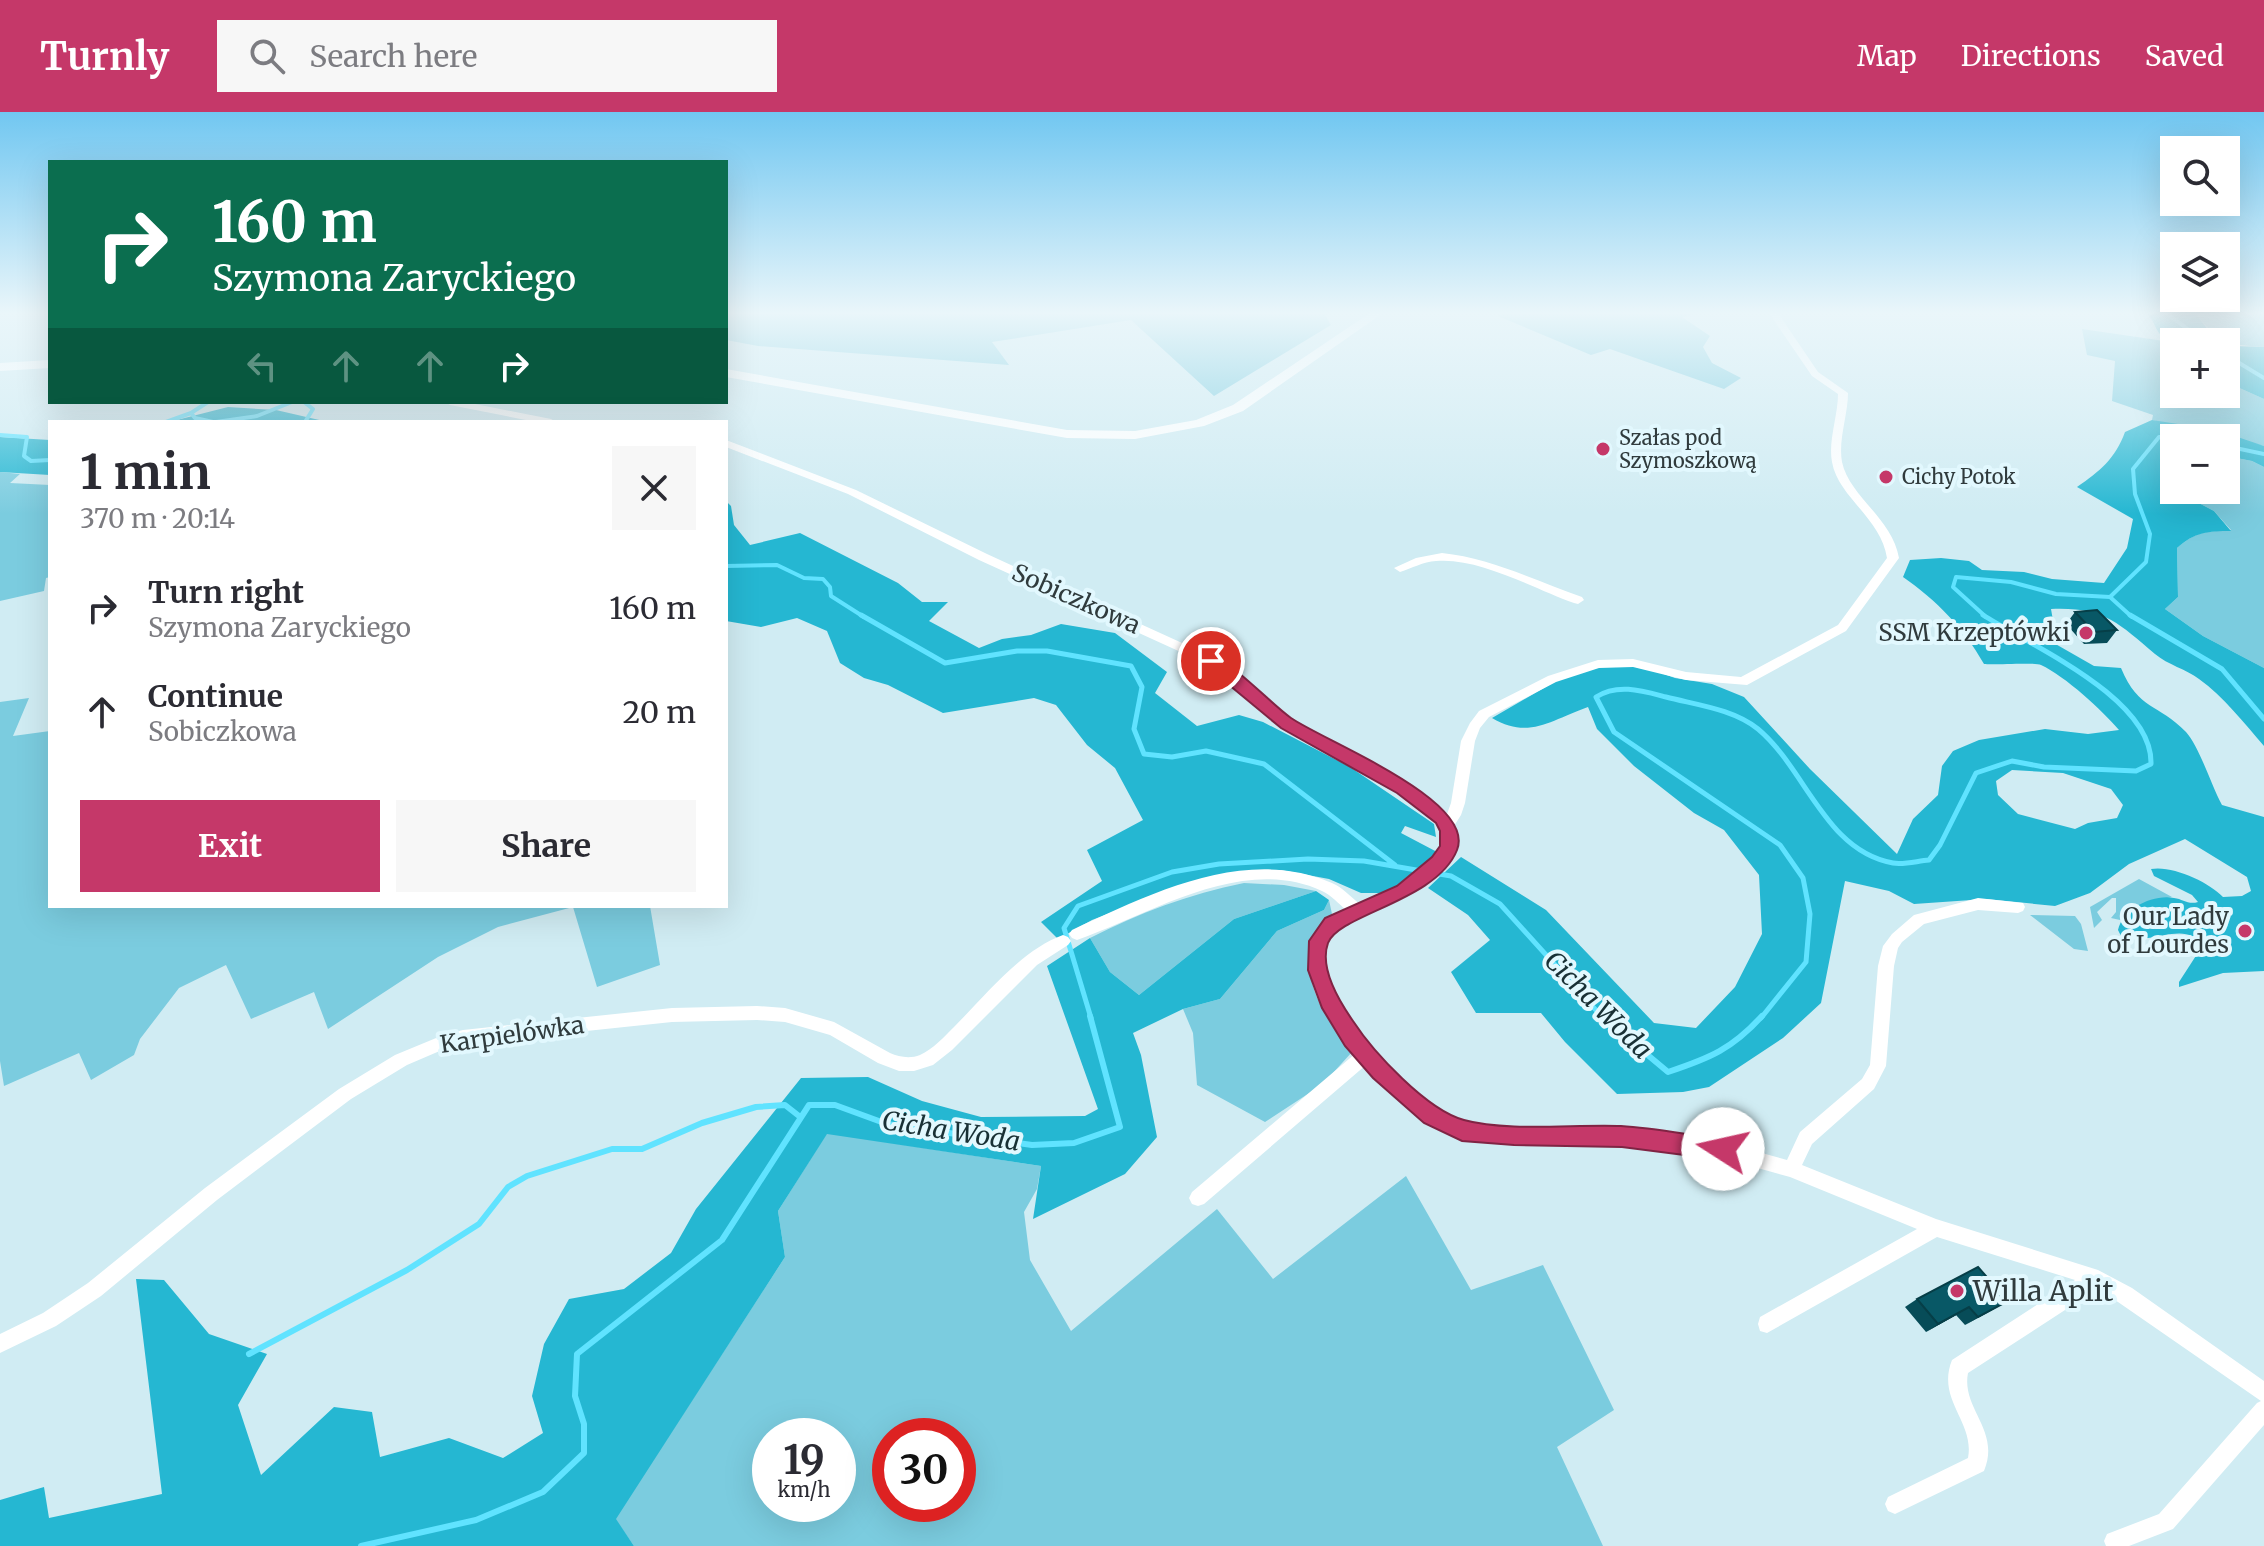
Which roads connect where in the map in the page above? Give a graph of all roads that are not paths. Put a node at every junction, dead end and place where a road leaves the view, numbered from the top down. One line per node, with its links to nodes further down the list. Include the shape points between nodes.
1 (765, 380): 2 (street, via 1067,434 1135,435 1199,423 1238,408)
2 (1279, 380)
3 (1824, 380): 9 (street, via 1843,393 1837,465 1894,553 1842,628 1743,682 1626,662 1598,664 1552,679 1476,722 1464,747 1455,816)
4 (460, 404): 5 (street)
5 (541, 420)
6 (728, 444): 9 (street, Sobiczkowa, via 852,492 1211,661 1287,724 1389,778)
7 (1400, 568): 8 (street, via 1441,557)
8 (1578, 600)
9 (1447, 824): 11 (street, via 1449,847 1439,862 1410,887)
10 (2018, 907): 13 (street, via 1978,904 1919,919 1897,938 1886,966 1878,1066 1868,1084 1806,1138)
11 (1358, 911): 12 (street, via 1327,928 1316,955 1332,1008); 18 (street, Karpielówka, via 1342,894 1292,877 1248,876 1151,901 1032,960 946,1045 914,1064 884,1058 834,1029 757,1013 672,1015 434,1044 352,1088 80,1301)
12 (1366, 1055): 13 (street, via 1415,1103 1462,1130 1665,1140); 14 (street)
13 (1791, 1169): 15 (street)
14 (1198, 1198)
15 (1936, 1228): 16 (street); 17 (street)
16 (2092, 1276): 19 (street); 21 (street, via 1959,1367 1955,1383 1977,1441 1977,1464)
17 (1767, 1324)
18 (0, 1344)
19 (2264, 1393)
20 (2264, 1410): 22 (street, via 2166,1522)
21 (1895, 1504)
22 (2114, 1541)

